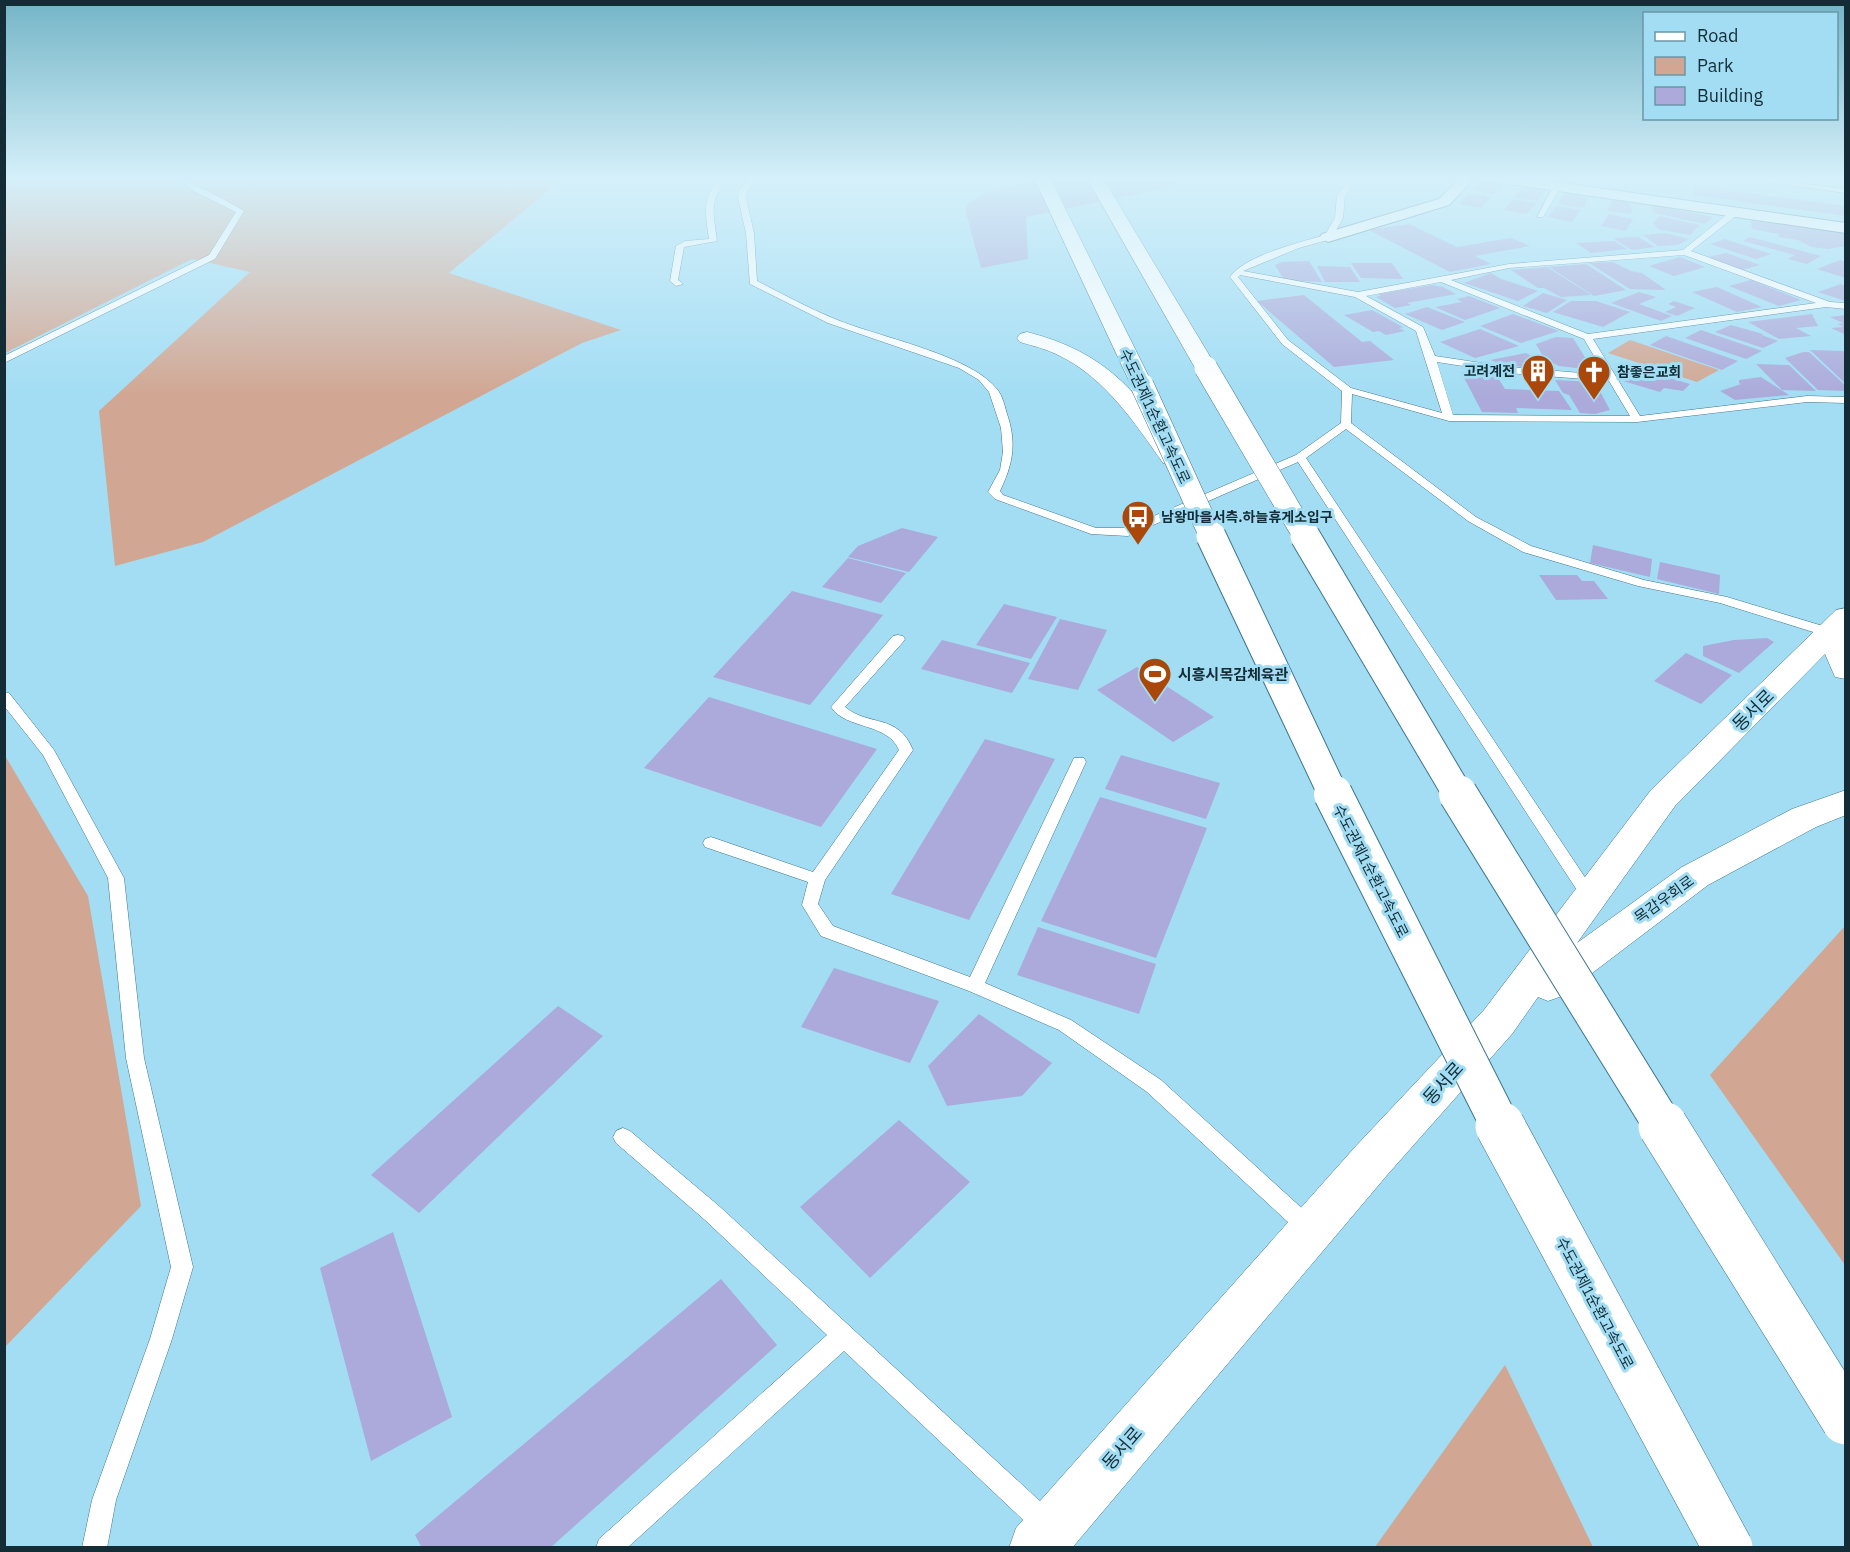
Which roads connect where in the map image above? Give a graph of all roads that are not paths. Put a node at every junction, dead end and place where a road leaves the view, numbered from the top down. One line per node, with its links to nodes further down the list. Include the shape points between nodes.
1 (214, 252): 18 (lane)
2 (679, 252): 11 (lane, via 674,281)
3 (750, 252): 25 (lane, via 749,282 831,321 962,366 982,378 994,390 1006,428 1005,470 994,492 1028,508 1095,531 1128,532)
4 (1078, 252): 26 (main road, 수도권제1순환고속도로, bridge)
5 (1138, 252): 41 (main road, bridge, via 1447,777)
6 (1282, 252): 9 (lane)
7 (1680, 252): 10 (lane, via 1509,266)
8 (1686, 252): 13 (lane)
9 (1236, 272): 12 (lane); 20 (lane, via 1234,278 1286,342)
10 (1440, 278): 12 (lane); 15 (lane)
11 (679, 284)
12 (1358, 295): 17 (lane, via 1419,329)
13 (1829, 305): 14 (lane); 15 (lane)
14 (1845, 306)
15 (1587, 337): 19 (lane)
16 (1027, 338): 26 (main road, via 1068,351 1123,394)
17 (1431, 358): 19 (lane, via 1508,370); 22 (lane)
18 (4, 360)
19 (1611, 378): 23 (lane)
20 (1347, 390): 22 (lane); 24 (lane)
21 (1845, 400): 23 (lane, via 1807,399)
22 (1449, 418): 23 (lane)
23 (1637, 419)
24 (1346, 424): 25 (lane); 27 (lane, via 1472,519 1527,549 1642,583)
25 (1300, 456): 35 (lane)
26 (1183, 477): 45 (main road, 수도권제1순환고속도로, bridge, via 1343,816 1519,1163)
27 (1838, 625): 29 (main road); 35 (main road, 동서로, via 1663,798)
28 (898, 639): 34 (lane, via 838,707 842,713 901,738 906,750)
29 (1845, 670)
30 (4, 696): 43 (lane, via 49,753 116,878 135,1058 182,1267 104,1500)
31 (1079, 762): 36 (lane)
32 (1845, 802): 37 (main road, 목감우회로, via 1804,818 1695,876)
33 (711, 843): 34 (lane)
34 (817, 879): 36 (lane, via 810,905 827,931)
35 (1590, 897): 37 (main road, 동서로)
36 (975, 986): 39 (lane, via 1065,1025 1154,1086)
37 (1498, 1022): 39 (main road, 동서로)
38 (623, 1137): 40 (lane)
39 (1311, 1230): 42 (main road, 동서로)
40 (844, 1335): 42 (lane); 44 (lane)
41 (1845, 1420)
42 (1044, 1539)
43 (94, 1548)
44 (608, 1548)
45 (1728, 1548)

